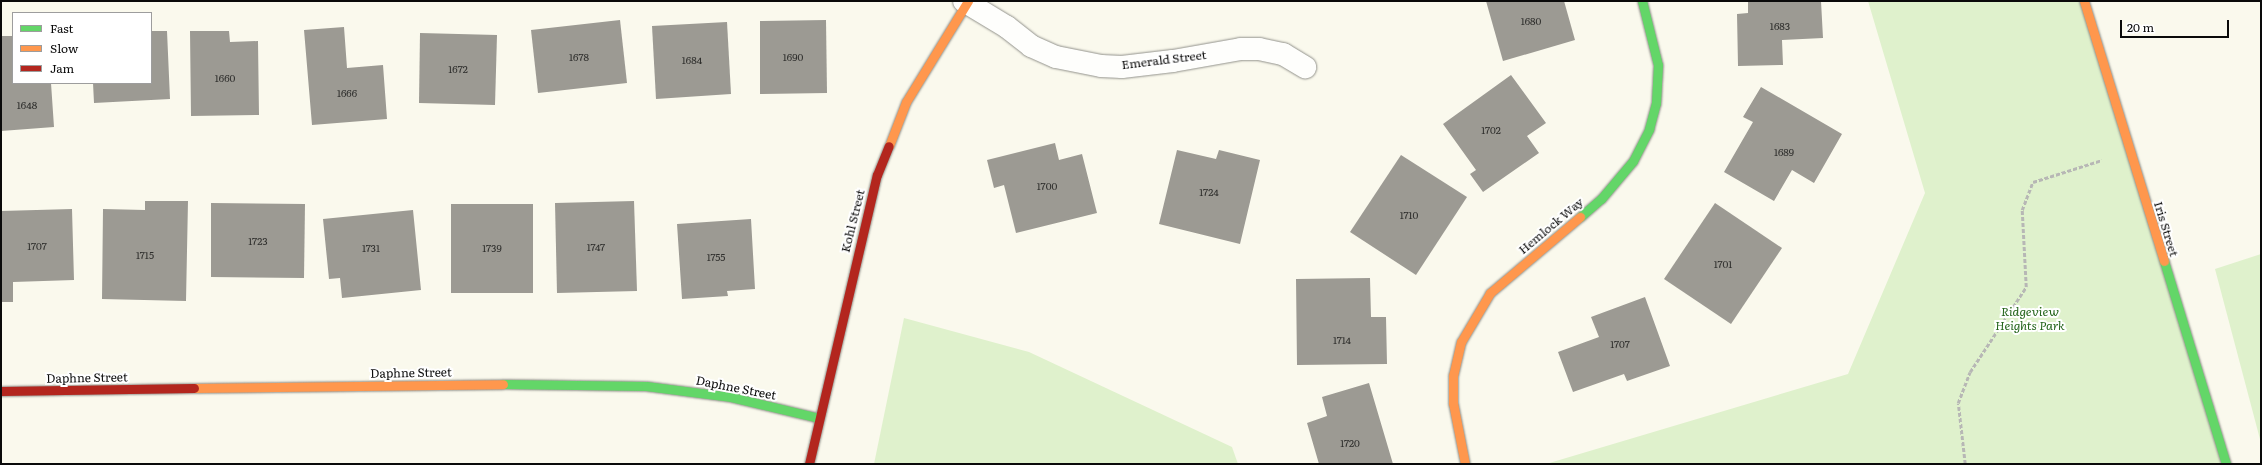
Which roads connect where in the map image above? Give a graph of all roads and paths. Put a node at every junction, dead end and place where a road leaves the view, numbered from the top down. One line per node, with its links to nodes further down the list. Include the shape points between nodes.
1 (1642, 1): 9 (street, Hemlock Way, via 1655,44 1658,65 1656,103 1649,129 1633,162 1601,199 1490,293 1478,310 1461,342 1453,376 1453,403)
2 (2084, 1): 5 (street, Iris Street)
3 (966, 2): 4 (street, Emerald Street, via 1031,46 1056,57 1101,66 1122,67 1241,49 1259,49 1283,54); 7 (street, Kohl Street, via 906,102 877,175)
4 (1305, 67)
5 (2130, 151): 10 (path, via 2033,182 2022,210 2026,287 1970,372 1958,403); 11 (street, Iris Street)
6 (1, 391): 7 (street, Daphne Street, via 542,383 646,386 731,398)
7 (818, 418): 8 (street, Kohl Street)
8 (808, 464)
9 (1465, 464)
10 (1965, 464)
11 (2226, 464)

